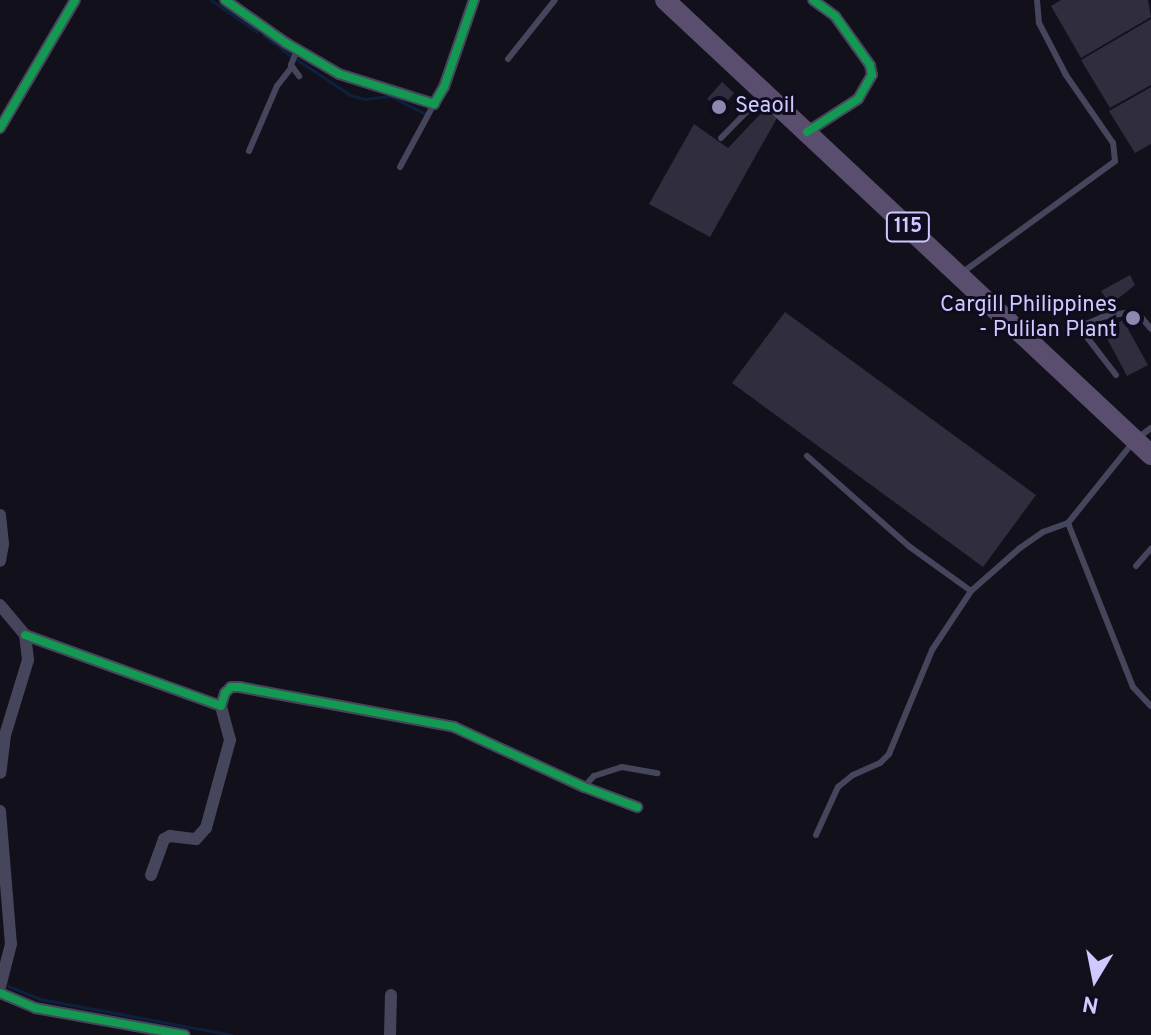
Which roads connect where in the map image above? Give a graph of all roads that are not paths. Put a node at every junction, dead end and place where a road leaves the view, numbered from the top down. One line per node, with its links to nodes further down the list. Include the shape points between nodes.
1 (75, 0): 14 (street)
2 (225, 0): 8 (street)
3 (474, 0): 13 (street)
4 (555, 0): 9 (lane)
5 (665, 0): 12 (main road, 115)
6 (813, 0): 15 (street, via 835,16 872,75 858,99)
7 (1037, 0): 19 (lane, via 1039,23 1066,75 1113,143 1115,161)
8 (297, 50): 10 (lane); 13 (street, via 339,74)
9 (508, 59)
10 (292, 67): 11 (lane); 17 (lane, via 277,86)
11 (299, 76)
12 (764, 94): 15 (main road, 115); 16 (lane)
13 (434, 104): 18 (lane)
14 (0, 128)
15 (807, 132): 19 (main road, 115)
16 (721, 138)
17 (249, 151)
18 (400, 167)
19 (959, 275): 23 (main road, 115)
20 (1148, 315): 21 (lane); 22 (lane, via 1128,311 1079,327)
21 (1151, 329)
22 (1116, 375)
23 (1143, 434): 24 (main road, 115); 27 (lane)
24 (1151, 455)
25 (807, 456): 31 (lane, via 910,547)
26 (0, 515): 29 (street)
27 (1068, 523): 31 (lane, via 1020,548); 35 (lane, via 1133,687)
28 (1151, 549): 30 (lane)
29 (0, 561)
30 (1136, 566)
31 (971, 591): 42 (lane, via 932,650 889,754 838,787)
32 (0, 605): 33 (street)
33 (25, 635): 34 (street); 36 (street, via 28,660)
34 (221, 706): 39 (street, via 225,693 239,687 454,727); 43 (street, via 230,740 206,828 196,839 164,839)
35 (1151, 706)
36 (6, 712): 37 (street)
37 (0, 773)
38 (657, 773): 39 (lane, via 622,767 594,776)
39 (584, 787): 40 (street)
40 (637, 807)
41 (0, 811): 44 (street, via 11,944)
42 (816, 835)
43 (151, 875)
44 (0, 990): 46 (street, via 35,1008)
45 (391, 995): 47 (street)
46 (185, 1035)
47 (390, 1035)

